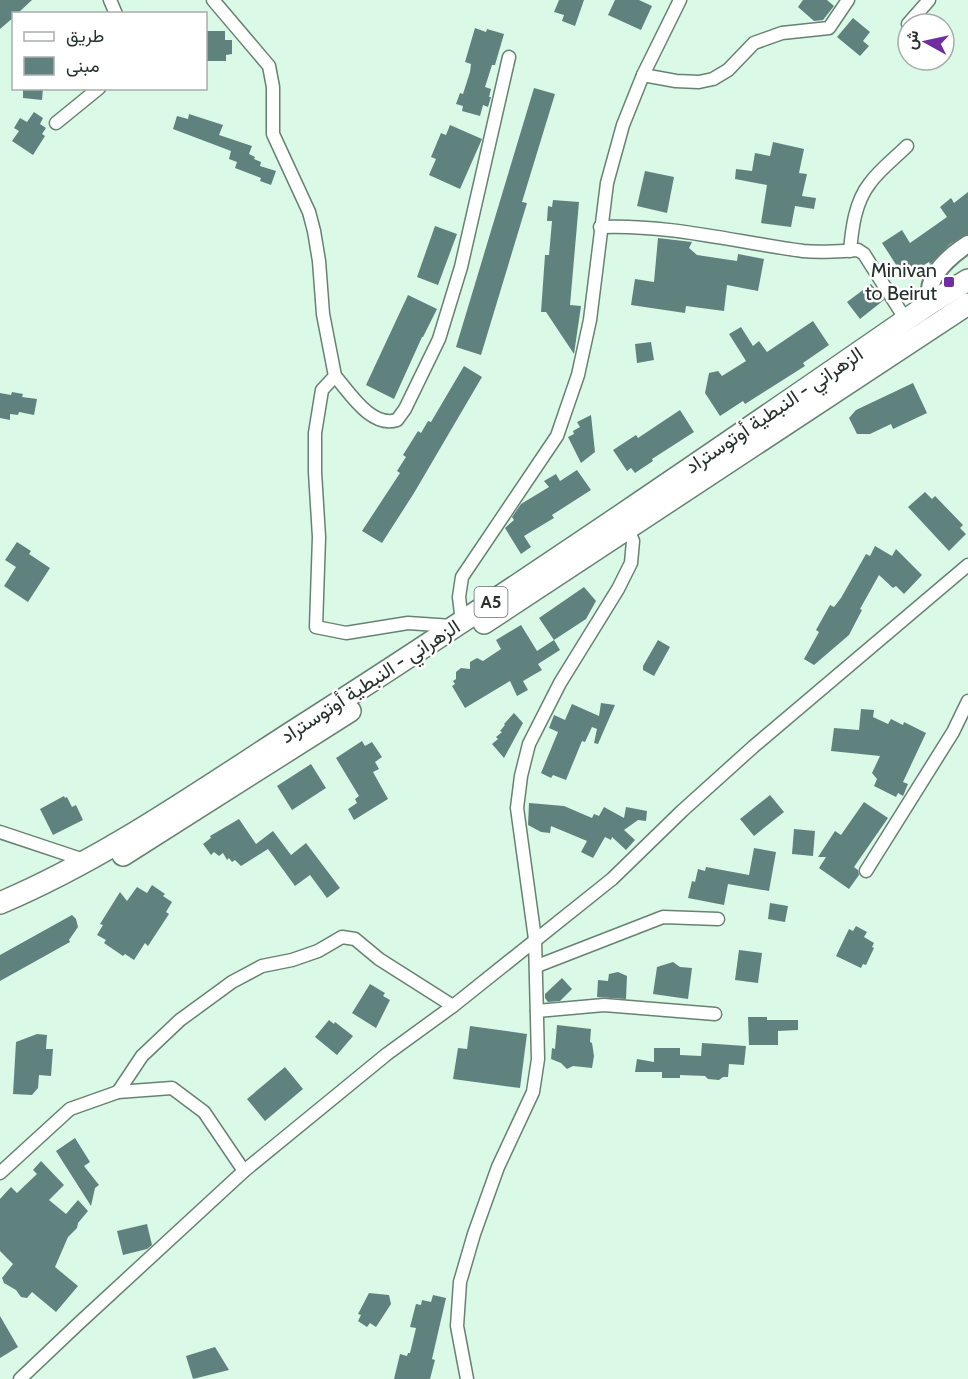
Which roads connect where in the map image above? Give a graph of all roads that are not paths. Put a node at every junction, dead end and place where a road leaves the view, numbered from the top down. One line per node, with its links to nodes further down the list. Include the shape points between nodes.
1 (213, 0): 18 (street, via 269,66 273,134 314,231)
2 (680, 0): 7 (street)
3 (848, 0): 7 (street, via 829,28 782,33 754,43 712,79 699,82)
4 (929, 0): 5 (street)
5 (919, 12)
6 (509, 57): 18 (street, via 461,267 439,339 405,409 397,420 380,420 365,410)
7 (643, 75): 11 (street, via 623,125)
8 (97, 90): 9 (street)
9 (56, 123)
10 (907, 146): 13 (street, via 870,183 862,197 852,224)
11 (600, 227): 13 (street, via 629,225 804,251); 22 (street, via 591,320 578,375 557,436 462,577 459,597)
12 (968, 244): 15 (main road, via 940,269 932,283)
13 (850, 251): 17 (street, via 864,254)
14 (968, 280): 15 (highway, الزهراني - النبطية أوتوستراد / A5)
15 (929, 304): 17 (highway, الزهراني - النبطية أوتوستراد / A5)
16 (968, 304): 19 (highway, الزهراني - النبطية أوتوستراد / A5)
17 (906, 320): 21 (highway, الزهراني - النبطية أوتوستراد / A5)
18 (335, 376): 22 (street, via 322,390 314,450 319,537 316,627 346,633 408,622)
19 (628, 529): 21 (highway, الزهراني - النبطية أوتوستراد / A5); 30 (street, via 633,541 631,563 560,683 529,744 521,776 517,808)
20 (967, 569): 30 (street, via 744,755 612,879)
21 (521, 591): 22 (highway, الزهراني - النبطية أوتوستراد / A5)
22 (469, 621): 25 (highway, الزهراني - النبطية أوتوستراد / A5); 28 (highway, الزهراني - النبطية أوتوستراد / A5, via 315,734 152,838 88,876)
23 (968, 702): 26 (street)
24 (0, 832): 25 (street)
25 (88, 861): 27 (highway, الزهراني - النبطية أوتوستراد / A5)
26 (866, 871)
27 (0, 903)
28 (0, 918)
29 (718, 919): 31 (street, via 663,917)
30 (535, 939): 31 (street); 32 (street)
31 (537, 966): 33 (street)
32 (453, 1006): 35 (street, via 379,959 362,943 342,937 318,951 262,966 232,982 180,1020 142,1056); 36 (street, via 387,1054)
33 (537, 1011): 34 (street, via 604,1005); 39 (street, via 538,1059 533,1092 498,1167 460,1282 456,1326)
34 (715, 1014)
35 (118, 1092): 36 (street, via 172,1088 204,1112); 37 (street, via 70,1109)
36 (244, 1171): 38 (street)
37 (0, 1173)
38 (20, 1379)
39 (467, 1379)

